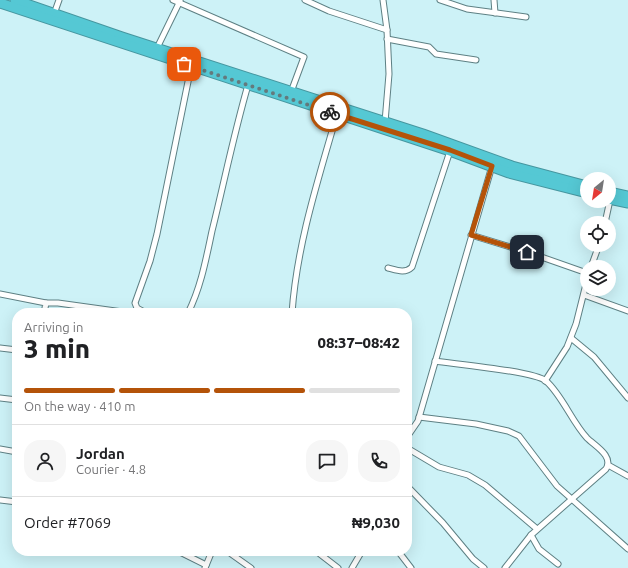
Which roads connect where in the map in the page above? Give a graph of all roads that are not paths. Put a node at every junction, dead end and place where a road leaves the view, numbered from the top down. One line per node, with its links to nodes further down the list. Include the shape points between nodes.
1 (15, 0): 11 (highway)
2 (59, 0): 11 (street)
3 (173, 0): 8 (street)
4 (306, 0): 13 (street, via 329,11)
5 (383, 0): 13 (street)
6 (440, 0): 10 (street, via 467,9)
7 (494, 0): 10 (street)
8 (180, 1): 15 (street); 19 (street, via 304,57)
9 (0, 3): 17 (highway)
10 (495, 13): 12 (street)
11 (54, 14): 15 (highway)
12 (526, 17)
13 (387, 30): 14 (street)
14 (388, 39): 16 (street, via 429,47 436,54); 21 (street, via 389,74)
15 (157, 48): 19 (highway)
16 (476, 60)
17 (191, 67): 18 (highway); 39 (street, via 157,234 135,303)
18 (248, 85): 20 (highway); 40 (street, via 202,276)
19 (291, 92): 21 (highway)
20 (337, 114): 22 (highway); 41 (street, via 306,221 294,279)
21 (385, 122): 24 (highway, via 512,166)
22 (450, 150): 23 (highway); 31 (street, via 412,266 404,272)
23 (492, 166): 25 (highway, via 509,173); 30 (street)
24 (580, 184)
25 (580, 191)
26 (628, 196): 27 (highway)
27 (616, 197)
28 (616, 199): 29 (highway)
29 (628, 203)
30 (471, 235): 32 (street); 46 (street, via 460,280)
31 (388, 268)
32 (580, 271)
33 (0, 294): 36 (street)
34 (584, 296): 43 (street)
35 (587, 296): 42 (street)
36 (46, 303): 37 (street); 38 (street)
37 (45, 308)
38 (94, 308)
39 (137, 308)
40 (190, 308)
41 (292, 308)
42 (628, 311)
43 (571, 338): 47 (street); 49 (street, via 594,357)
44 (0, 348): 45 (street)
45 (12, 349)
46 (434, 361): 47 (street, via 512,372); 51 (street)
47 (545, 380): 56 (street, via 583,433 605,454)
48 (0, 398): 50 (street)
49 (628, 398)
50 (12, 399)
51 (419, 417): 52 (street); 60 (street, via 476,424 514,434 524,441 557,486)
52 (412, 431)
53 (0, 449): 54 (street)
54 (12, 451)
55 (412, 451): 62 (street, via 439,466 468,475 485,485)
56 (608, 465): 57 (street); 60 (street)
57 (628, 476)
58 (412, 491): 77 (street)
59 (0, 500): 61 (street)
60 (572, 500): 62 (street); 64 (street)
61 (12, 501)
62 (537, 529): 63 (street)
63 (532, 535): 71 (street, via 539,550); 78 (street)
64 (628, 548)
65 (187, 556): 72 (street)
66 (210, 556): 72 (street)
67 (234, 556): 73 (street)
68 (322, 556): 74 (street)
69 (359, 556): 75 (street)
70 (402, 556): 76 (street)
71 (558, 564)
72 (206, 567)
73 (251, 568)
74 (338, 568)
75 (352, 568)
76 (411, 568)
77 (484, 568)
78 (505, 568)

